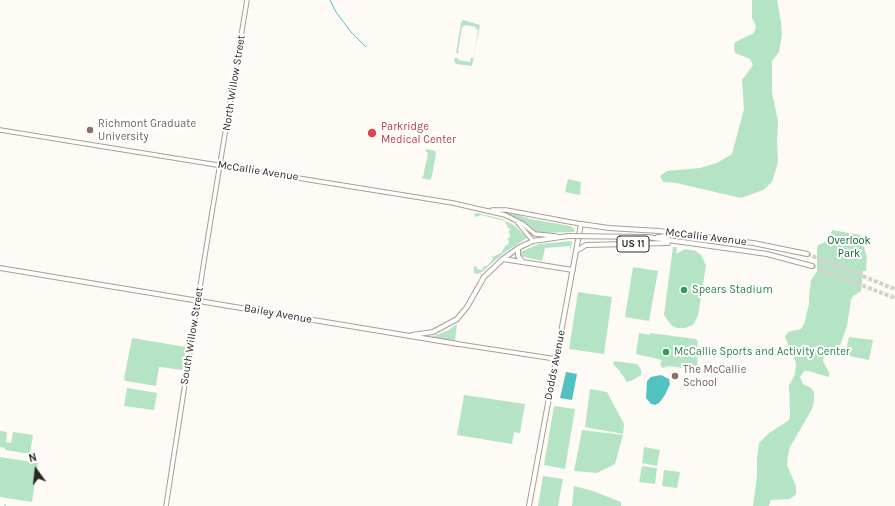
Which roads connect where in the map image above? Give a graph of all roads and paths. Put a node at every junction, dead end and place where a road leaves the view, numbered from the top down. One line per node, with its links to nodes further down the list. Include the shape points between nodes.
1 (247, 0): 3 (main road, North Willow Street)
2 (0, 130): 3 (main road, McCallie Avenue)
3 (221, 166): 4 (main road, McCallie Avenue); 22 (main road, South Willow Street)
4 (487, 210): 5 (main road, McCallie Avenue); 6 (main road, via 506,210)
5 (514, 220): 8 (main road, McCallie Avenue, via 535,234); 10 (main road, McCallie Avenue)
6 (580, 224): 7 (main road, McCallie Avenue / US 11); 14 (main road, Dodds Avenue)
7 (681, 235): 9 (main road); 12 (main road, McCallie Avenue / US 11)
8 (556, 236): 9 (main road, bridge); 10 (main road)
9 (647, 237): 11 (main road)
10 (533, 241): 13 (main road)
11 (692, 243): 14 (main road, US 11, via 586,245); 15 (main road, McCallie Avenue / US 11)
12 (752, 243): 15 (main road); 16 (main road, McCallie Avenue / US 11)
13 (518, 248): 17 (main road); 18 (main road, via 518,256)
14 (576, 251): 21 (main road, Dodds Avenue)
15 (751, 252): 19 (main road, McCallie Avenue / US 11)
16 (807, 254)
17 (503, 259): 18 (main road); 23 (main road, via 484,277 457,319 433,332)
18 (523, 261): 21 (main road)
19 (812, 266)
20 (0, 268): 22 (main road, Bailey Avenue)
21 (573, 270): 25 (main road, Dodds Avenue)
22 (198, 301): 23 (main road, Bailey Avenue); 26 (main road, South Willow Street)
23 (410, 335): 24 (main road, Bailey Avenue, via 417,339)
24 (458, 344): 25 (main road, Bailey Avenue)
25 (556, 359): 27 (main road, Dodds Avenue)
26 (166, 506)
27 (528, 506)

